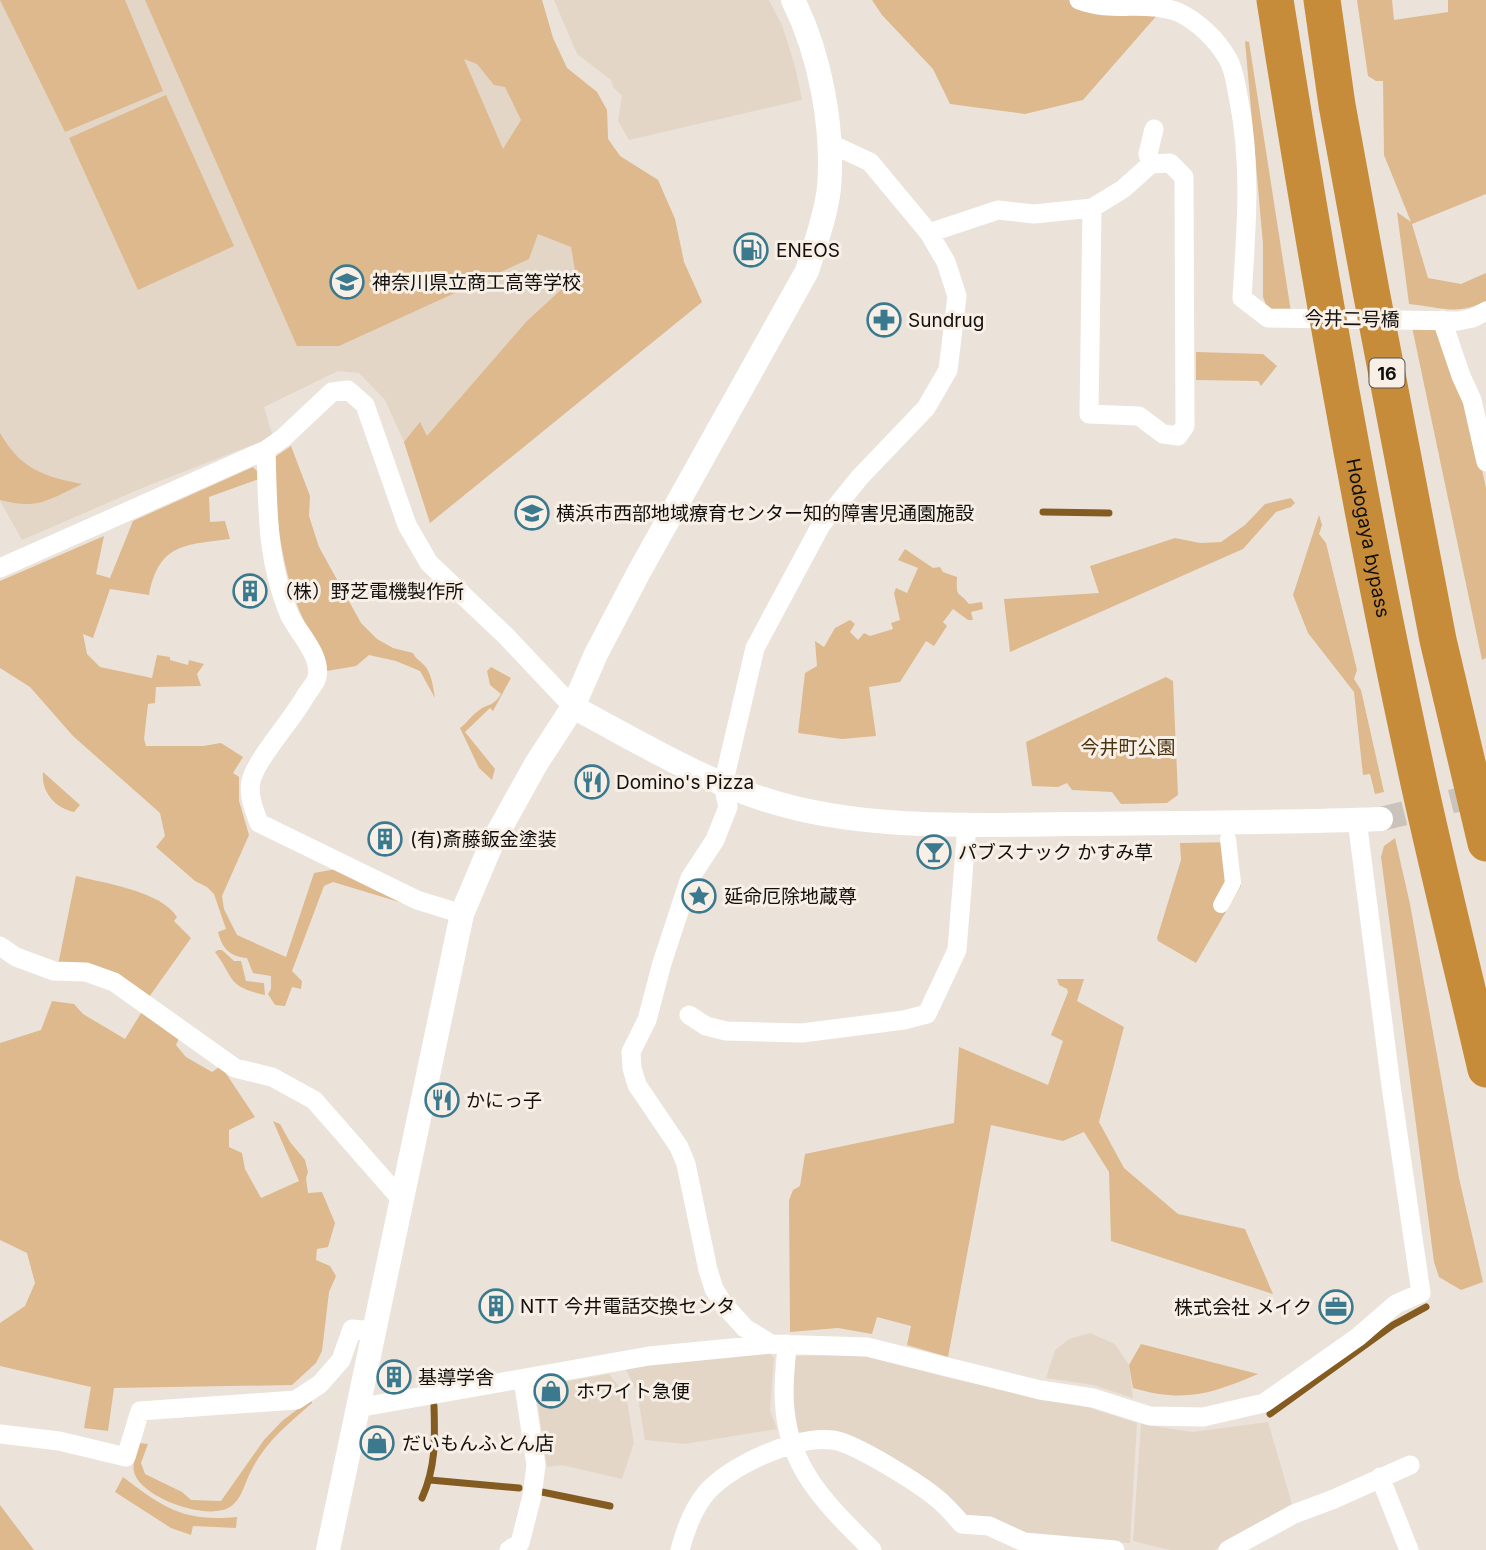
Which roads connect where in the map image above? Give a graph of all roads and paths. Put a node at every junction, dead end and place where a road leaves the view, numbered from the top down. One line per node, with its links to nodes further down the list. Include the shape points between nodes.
1 (793, 0): 6 (street, via 817,58)
2 (1079, 0): 11 (street, 今井二号橋, via 1106,6 1162,5 1212,36 1229,61 1247,155 1242,298 1268,318)
3 (1275, 0): 25 (highway, Hodogaya bypass / 16, via 1368,535 1414,761)
4 (1322, 0): 19 (highway, 16, via 1337,105 1438,640)
5 (1154, 129): 7 (street, via 1148,153)
6 (829, 143): 9 (street, via 870,162); 15 (street, via 829,189 807,271 639,572)
7 (1151, 164): 8 (street); 8 (street, via 1170,163 1184,177 1185,426 1178,436 1163,434 1139,416 1089,414)
8 (1092, 208): 9 (street, via 1034,215 998,210)
9 (929, 233): 16 (street, via 946,262 957,296 948,370 926,408 821,525 755,648)
10 (1486, 311): 11 (street, 今井二号橋, via 1458,321)
11 (1439, 320): 13 (street, via 1472,400)
12 (266, 450): 14 (street); 15 (street, via 332,392 348,390 365,405 407,525 429,563); 22 (street, via 273,568 290,615 316,663 317,677 251,782 259,823 418,901)
13 (1486, 462)
14 (0, 568)
15 (573, 707): 16 (street); 22 (street, via 491,845)
16 (723, 785): 18 (street, via 797,809 853,819); 28 (street, via 728,807 715,839 690,878 631,1060 637,1086 679,1146 686,1164 714,1289 746,1328)
17 (1369, 819): 18 (street); 28 (street, via 1391,1086 1421,1293 1396,1304 1358,1337 1264,1403 1203,1417 1150,1416 1093,1398 1040,1390 867,1347)
18 (967, 825): 24 (street, via 957,950 927,1014 802,1033 726,1031)
19 (1484, 832)
20 (1227, 839): 21 (street, via 1233,883)
21 (1220, 905)
22 (462, 914): 26 (street)
23 (0, 946): 26 (street, via 54,971 86,972 114,982 234,1068 272,1077 314,1100)
24 (689, 1015)
25 (1486, 1069)
26 (401, 1199): 27 (street)
27 (374, 1331): 30 (street); 31 (street, via 352,1329 341,1360 320,1384 296,1400 140,1411 126,1457 59,1441)
28 (779, 1344): 29 (street, via 649,1356); 32 (street)
29 (523, 1379): 30 (street); 36 (street, via 537,1465 520,1543)
30 (357, 1408): 35 (street)
31 (0, 1434)
32 (791, 1445): 37 (street, via 729,1473 706,1494); 38 (street, via 822,1499); 39 (street, via 832,1440 856,1446 939,1499 962,1524 989,1526 1024,1542)
33 (1410, 1465): 34 (street)
34 (1380, 1477): 40 (street, via 1294,1514); 41 (street)
35 (328, 1550)
36 (509, 1550)
37 (680, 1550)
38 (872, 1550)
39 (1115, 1550)
40 (1228, 1550)
41 (1409, 1550)

